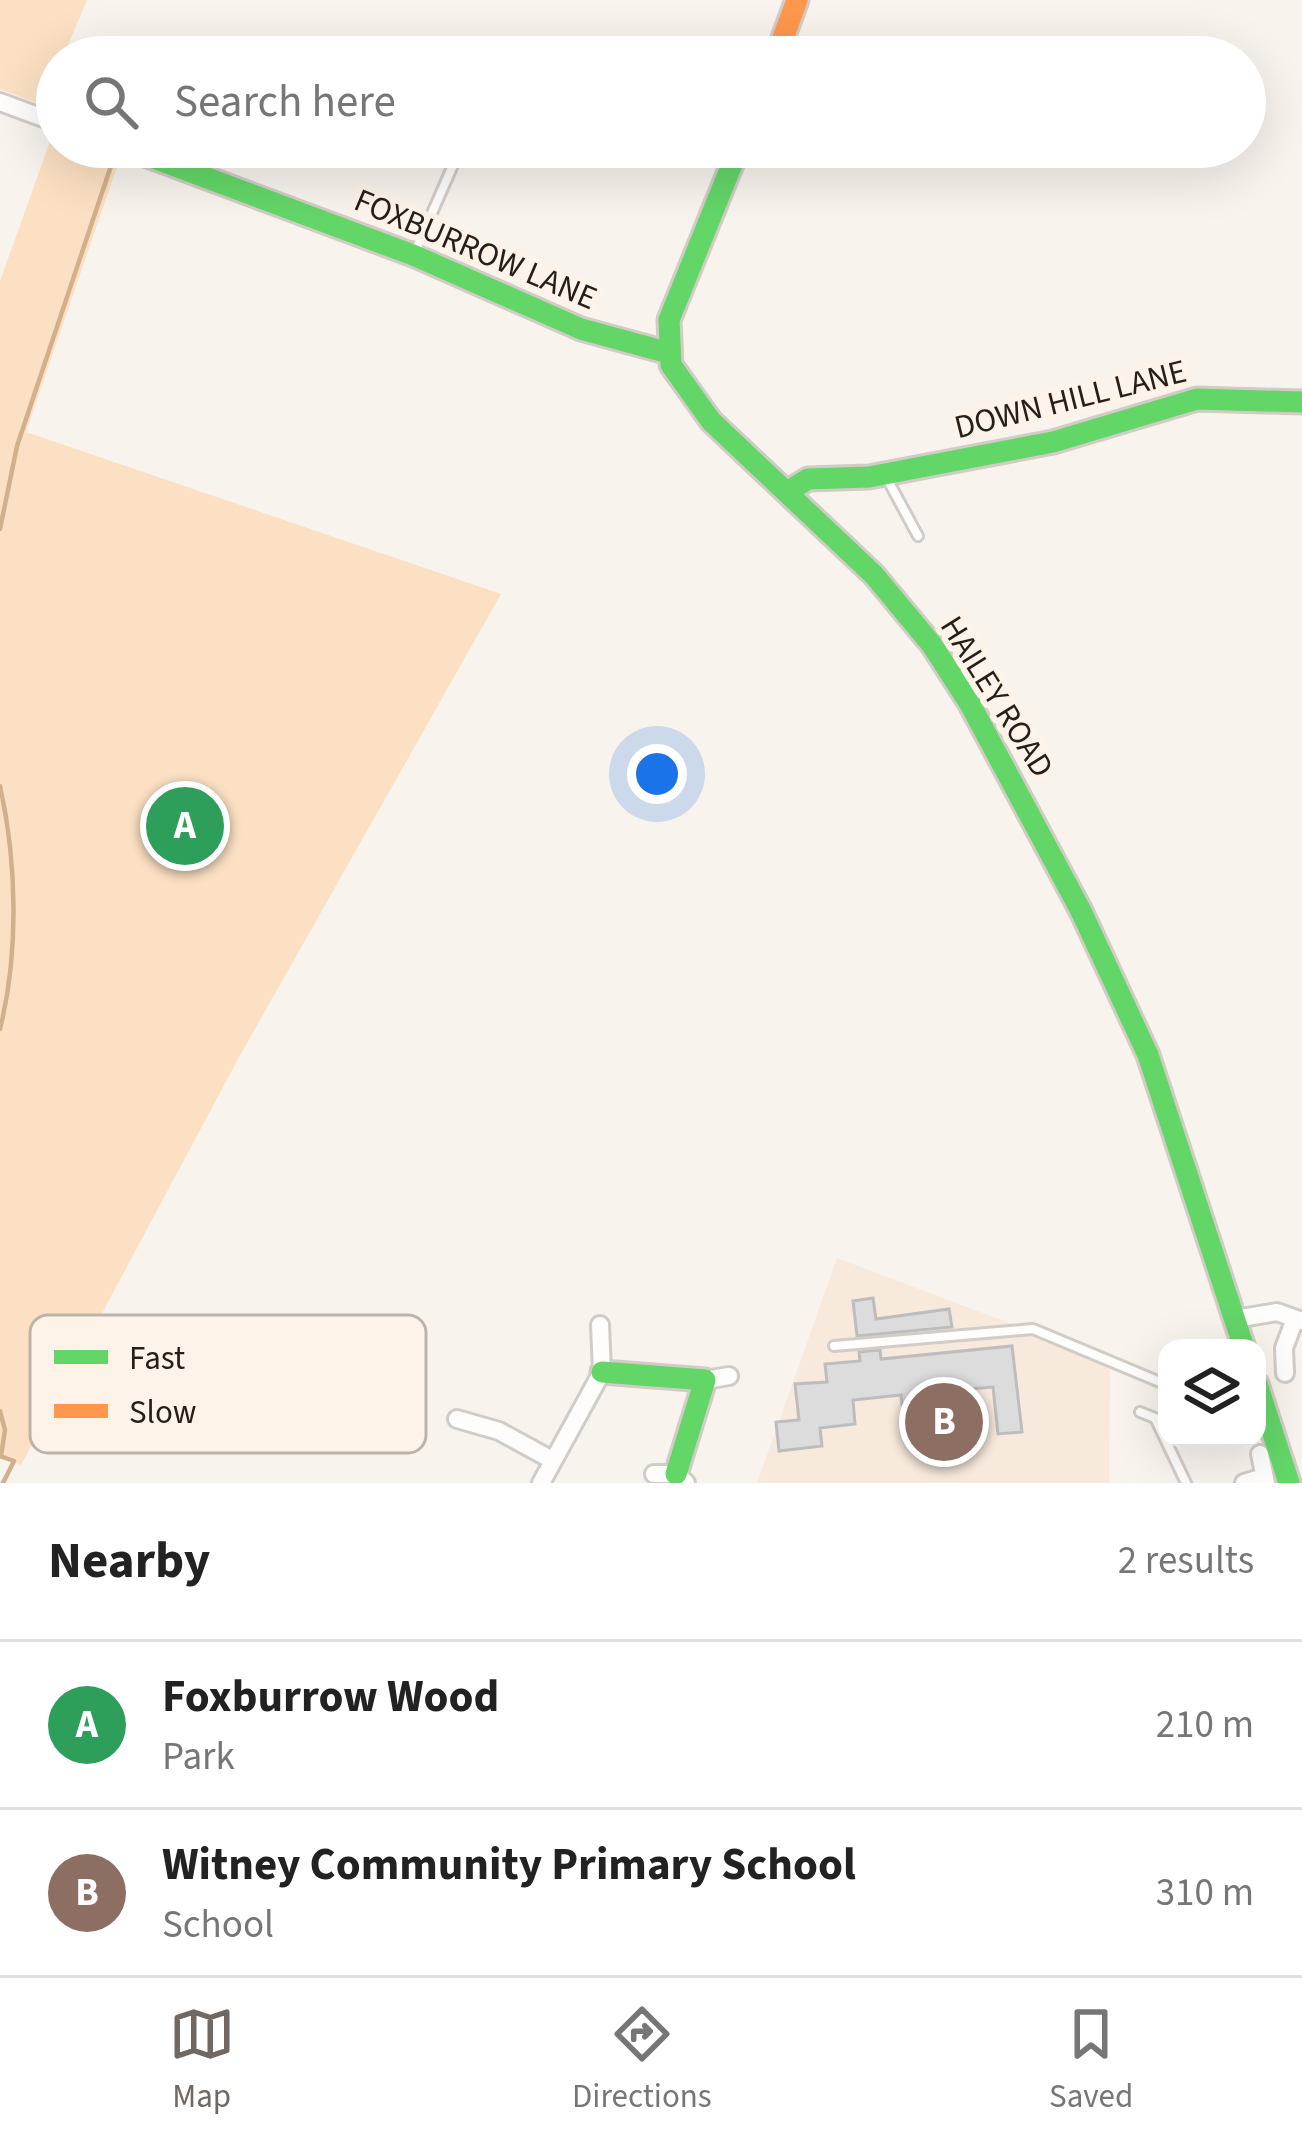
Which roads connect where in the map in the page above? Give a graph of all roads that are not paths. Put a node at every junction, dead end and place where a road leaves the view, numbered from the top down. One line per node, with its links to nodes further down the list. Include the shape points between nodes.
1 (797, 0): 2 (main road)
2 (784, 36)
3 (0, 102): 4 (street)
4 (36, 115)
5 (180, 168): 8 (main road, FOXBURROW LANE)
6 (452, 168): 8 (lane)
7 (731, 168): 9 (main road, via 669,320)
8 (413, 255): 9 (main road, FOXBURROW LANE, via 581,329)
9 (669, 352): 12 (main road, HAILEY ROAD, via 694,402)
10 (1302, 402): 11 (main road, DOWN HILL LANE, via 1197,399 1053,442)
11 (885, 474): 12 (main road, DOWN HILL LANE, via 808,478); 13 (lane)
12 (787, 492): 14 (main road, HAILEY ROAD, via 874,574 932,645 1008,770 1148,1055)
13 (918, 536)
14 (1234, 1319): 15 (street, via 1277,1312); 17 (main road, HAILEY ROAD)
15 (1299, 1320): 20 (street, via 1284,1348)
16 (600, 1325): 19 (street)
17 (1241, 1339)
18 (834, 1346): 23 (lane, via 1033,1329)
19 (602, 1372): 22 (main road); 28 (street)
20 (1285, 1373)
21 (729, 1376): 22 (street)
22 (705, 1380): 29 (main road)
23 (1158, 1381)
24 (1140, 1412): 32 (lane, via 1155,1418)
25 (1266, 1415): 34 (main road)
26 (457, 1419): 28 (street)
27 (1260, 1454): 30 (street)
28 (552, 1460): 31 (street)
29 (672, 1477)
30 (1265, 1480): 33 (street)
31 (542, 1483)
32 (1186, 1483)
33 (1244, 1483)
34 (1289, 1483)

